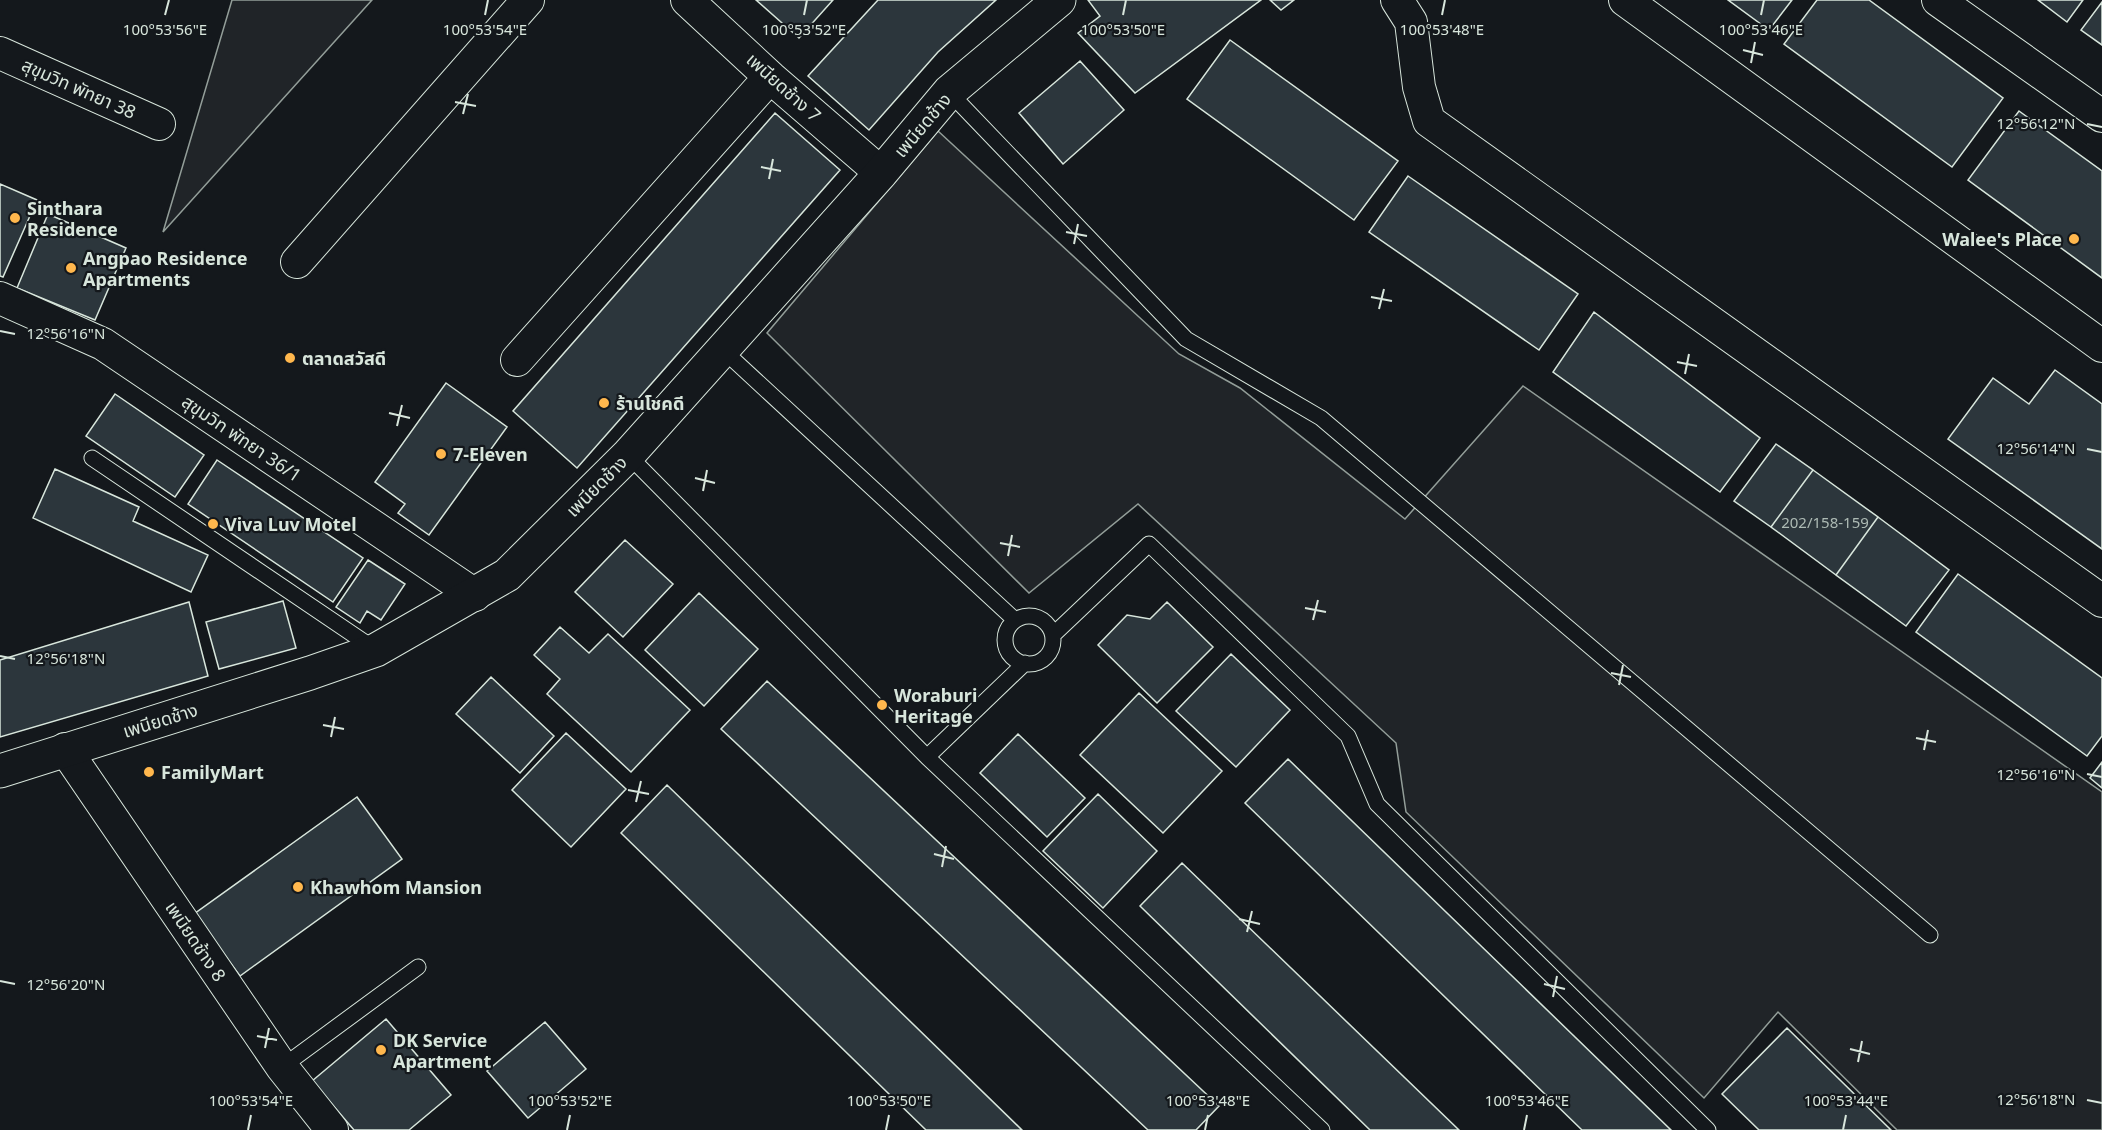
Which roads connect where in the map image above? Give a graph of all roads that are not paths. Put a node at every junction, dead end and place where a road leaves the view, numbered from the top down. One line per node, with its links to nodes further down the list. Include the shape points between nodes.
1 (528, 0): 13 (street)
2 (687, 0): 8 (street, เพนียดช้าง 7)
3 (1059, 0): 9 (street, เพนียดช้าง)
4 (1625, 0): 15 (street)
5 (1938, 0): 10 (street)
6 (1401, 1): 21 (street, via 1411,22 1419,87 1429,121)
7 (0, 53): 11 (street, สุขุมวิท พัทยา 38)
8 (770, 77): 12 (street, เพนียดช้าง 7); 17 (street)
9 (949, 92): 12 (street, เพนียดช้าง); 29 (lane, via 1186,339 1321,418)
10 (2102, 116)
11 (159, 124)
12 (881, 173): 16 (street, เพนียดช้าง)
13 (297, 262)
14 (0, 298): 20 (street, สุขุมวิท พัทยา 36/1, via 103,345)
15 (2102, 346)
16 (723, 350): 18 (street, เพนียดช้าง); 22 (lane)
17 (517, 360)
18 (628, 455): 20 (street, เพนียดช้าง, via 507,575); 27 (lane)
19 (92, 458): 24 (lane)
20 (475, 595): 24 (street, เพนียดช้าง)
21 (2102, 601)
22 (1015, 620): 23 (lane, via 1022,616 1038,617); 25 (lane, via 1006,633 1007,649)
23 (1053, 635): 25 (lane, via 1047,657 1033,664); 34 (lane, via 1149,544 1348,736 1377,804)
24 (376, 650): 26 (street, เพนียดช้าง)
25 (1025, 663): 27 (lane)
26 (65, 749): 28 (street, เพนียดช้าง); 31 (street, เพนียดช้าง 8)
27 (927, 757): 33 (lane)
28 (0, 771)
29 (1930, 936)
30 (418, 967): 31 (lane)
31 (282, 1067): 32 (street, เพนียดช้าง 8)
32 (332, 1130)
33 (1322, 1130)
34 (1708, 1130)

